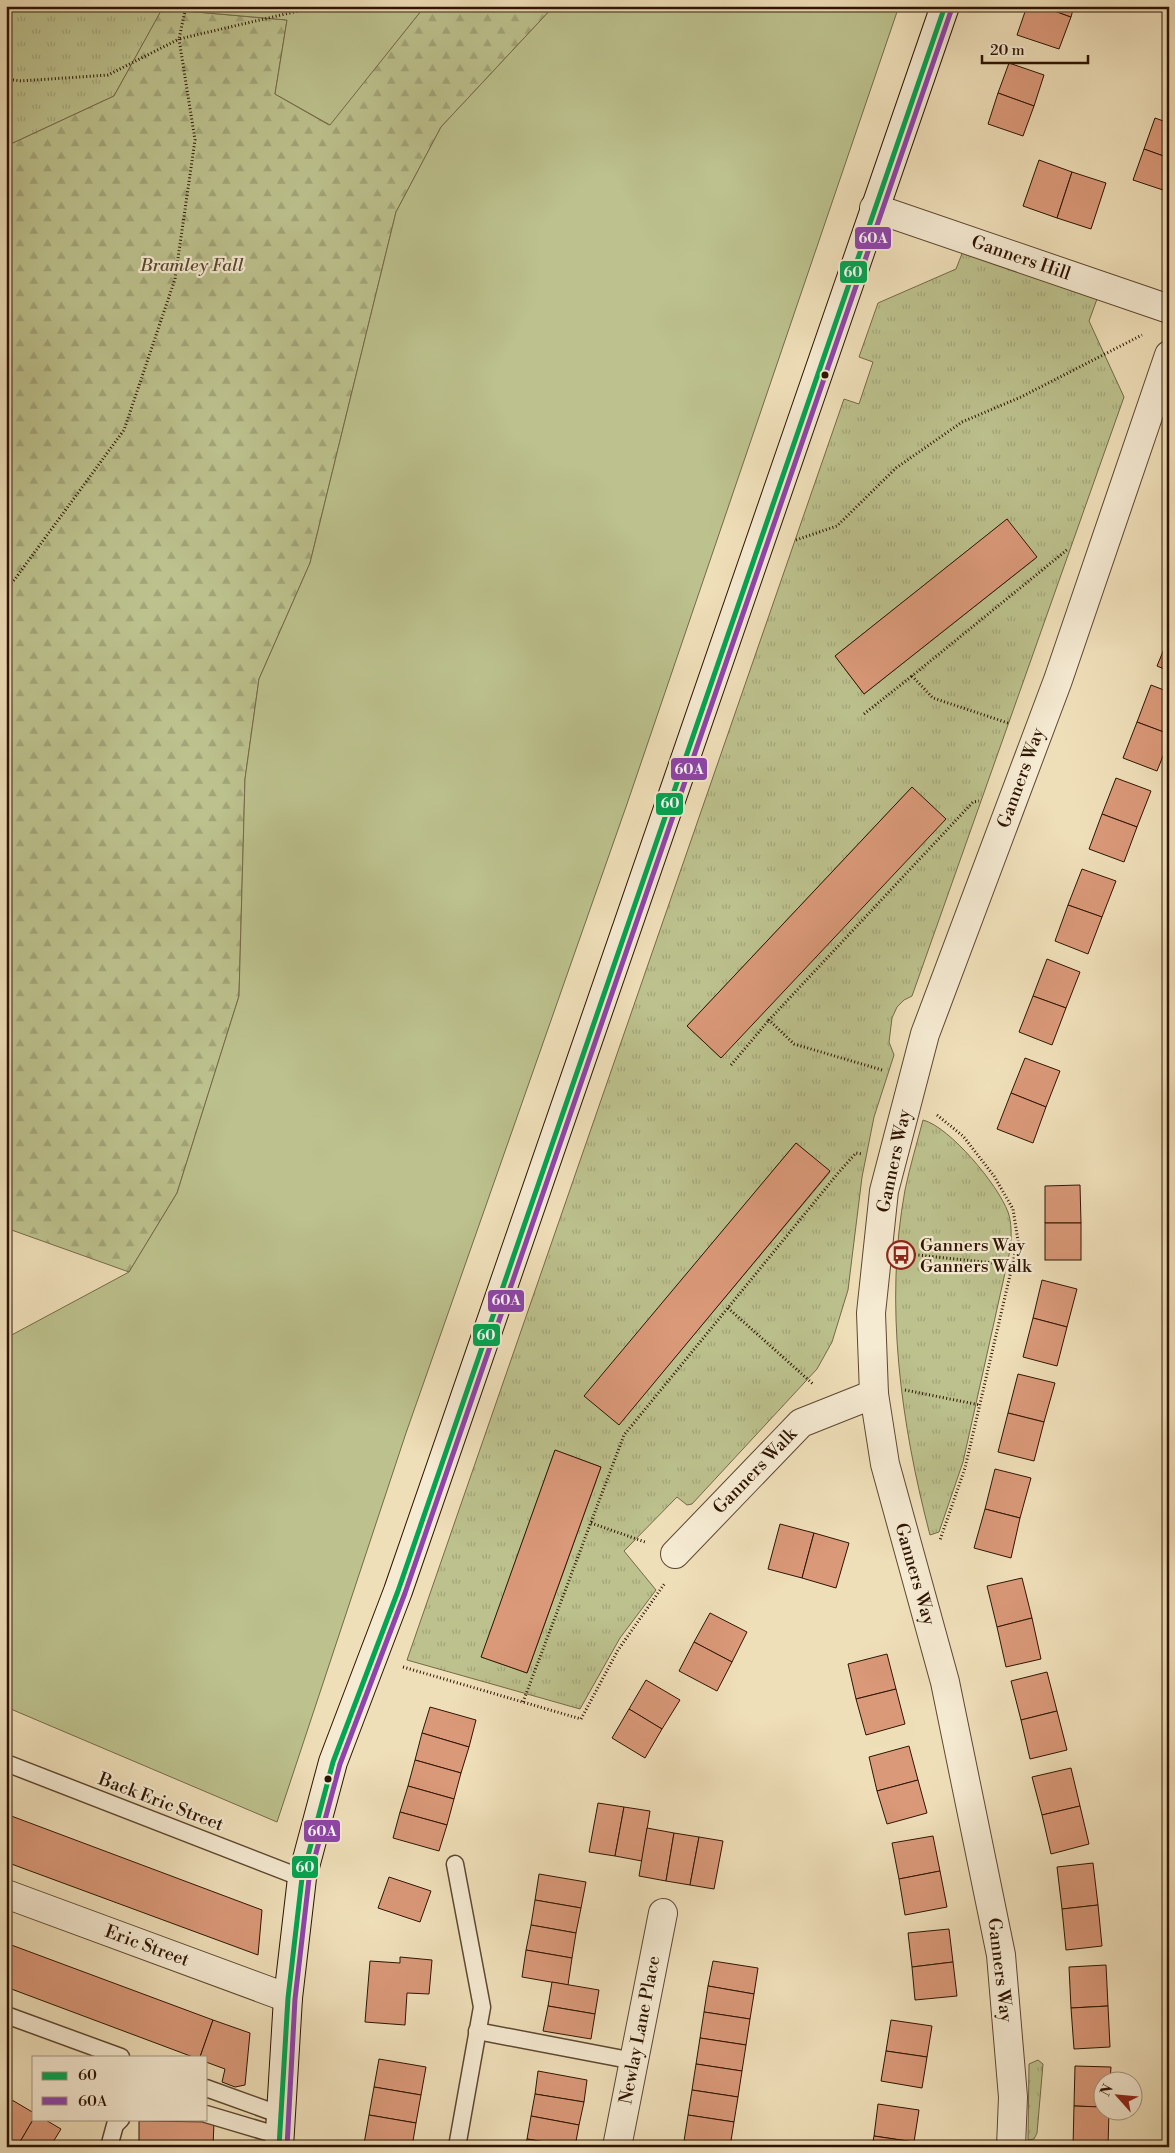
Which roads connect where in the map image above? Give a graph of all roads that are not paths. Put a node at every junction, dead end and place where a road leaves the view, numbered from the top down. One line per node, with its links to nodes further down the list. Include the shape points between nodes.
1 (944, 6): 2 (street)
2 (874, 208): 3 (street, Ganners Hill); 9 (street, via 373,1658 334,1762)
3 (1169, 309)
4 (1169, 355): 5 (street, Ganners Way, via 1058,680 925,1034 884,1190 870,1313)
5 (874, 1394): 6 (street, Ganners Walk, via 801,1423); 24 (street, Ganners Way, via 885,1464 945,1682 1001,1955 1013,2097)
6 (675, 1554)
7 (6, 1763): 9 (lane, Back Eric Street)
8 (455, 1864): 14 (lane, via 482,2006)
9 (302, 1878): 12 (street)
10 (6, 1894): 12 (street, Eric Street)
11 (664, 1913): 16 (street, Newlay Lane Place)
12 (288, 1998): 20 (street)
13 (6, 2015): 15 (lane)
14 (477, 2031): 16 (lane); 22 (lane)
15 (118, 2056)
16 (634, 2061): 23 (street, Newlay Lane Place)
17 (208, 2089): 20 (lane)
18 (208, 2114): 20 (lane)
19 (120, 2120): 21 (lane, via 115,2124)
20 (280, 2132)
21 (109, 2147)
22 (456, 2147)
23 (616, 2147)
24 (1011, 2147)

